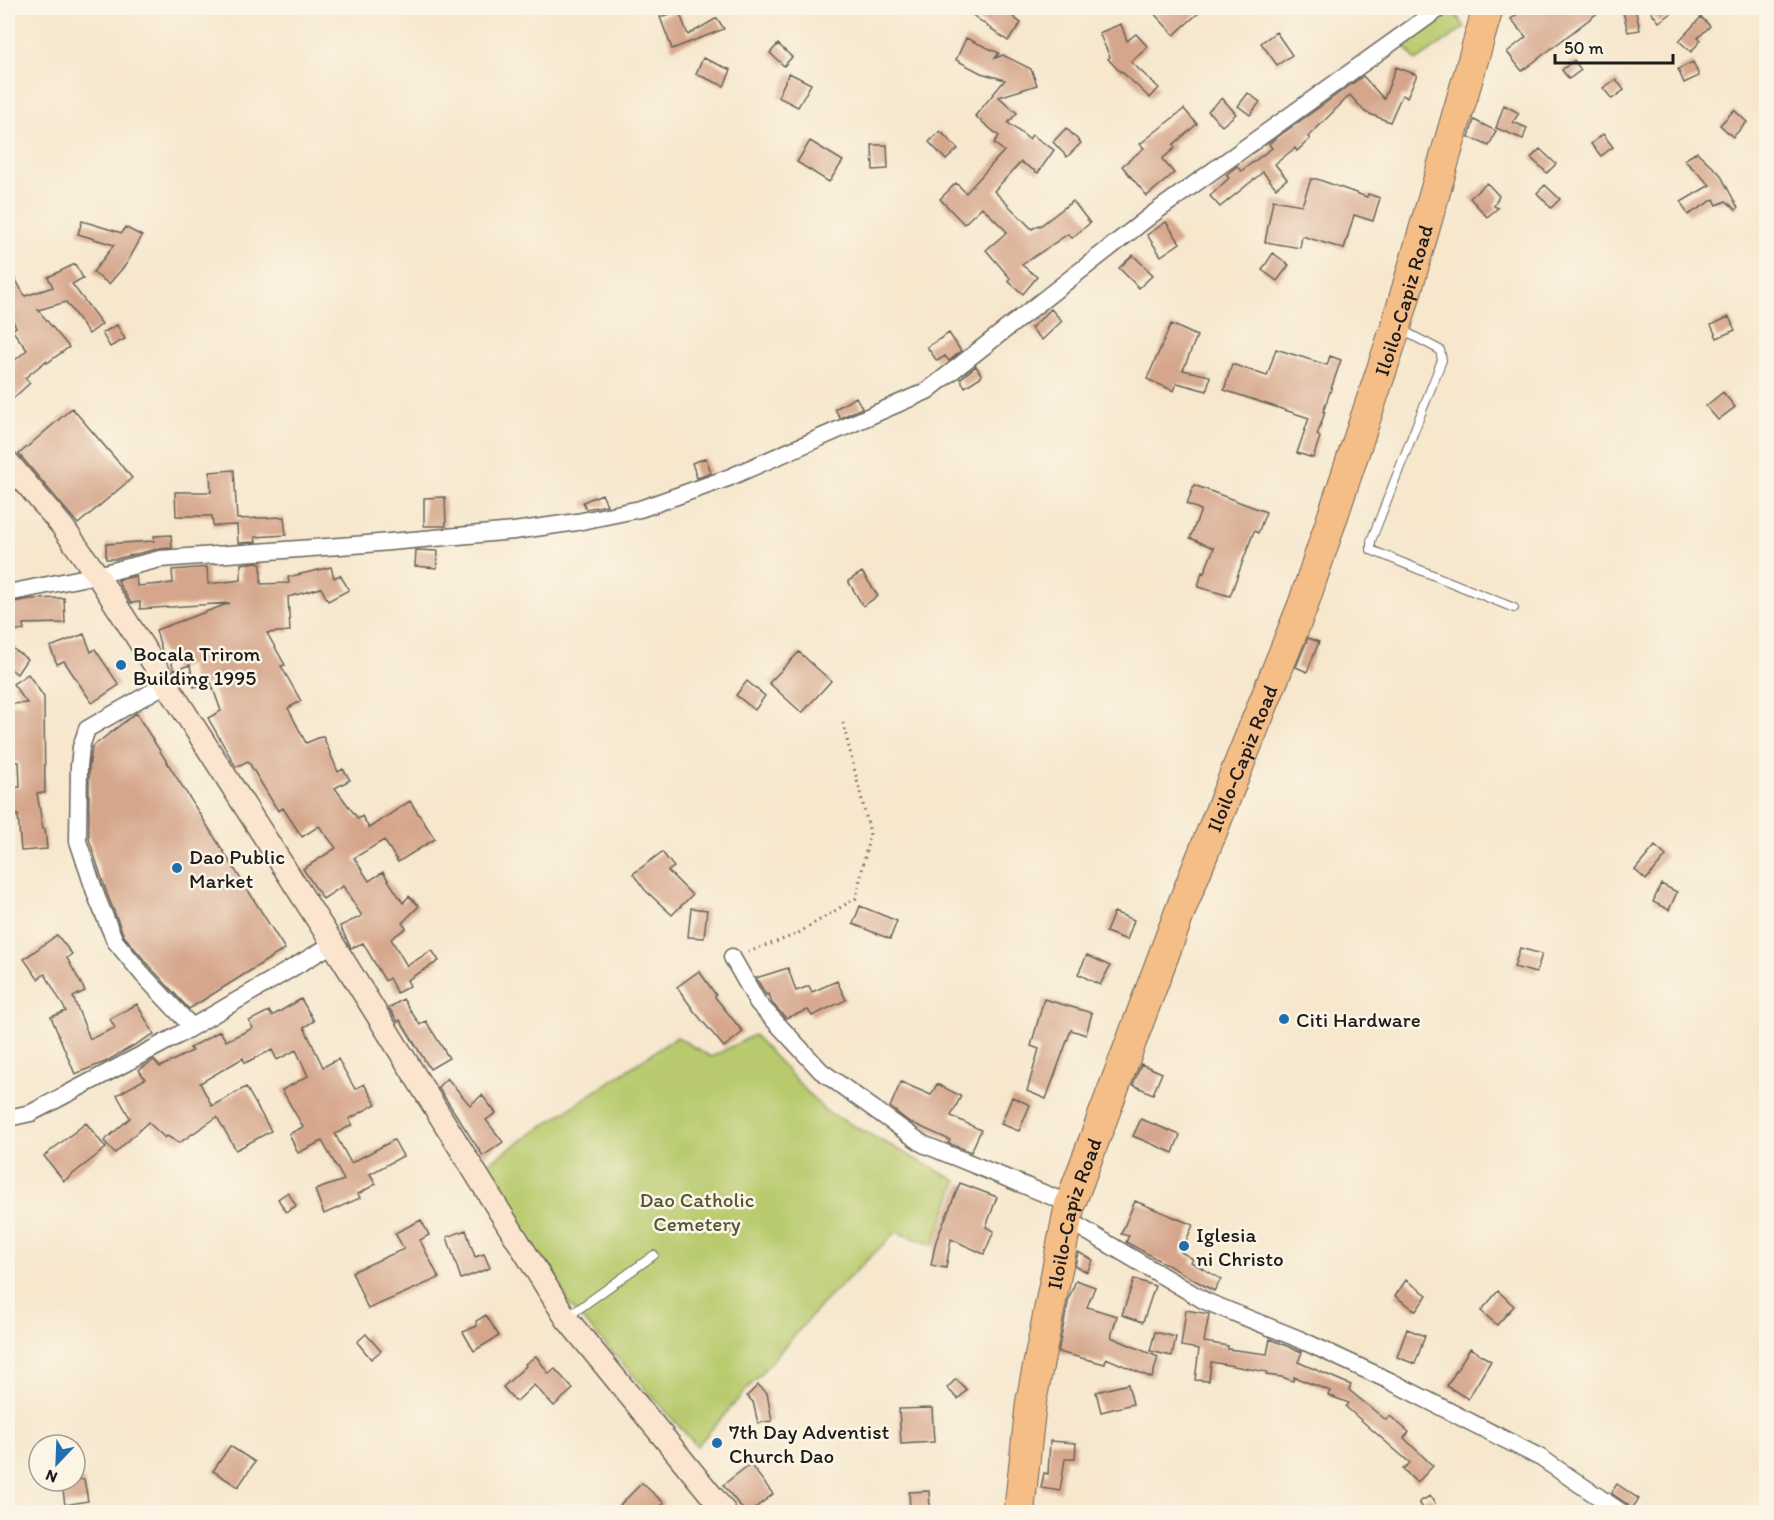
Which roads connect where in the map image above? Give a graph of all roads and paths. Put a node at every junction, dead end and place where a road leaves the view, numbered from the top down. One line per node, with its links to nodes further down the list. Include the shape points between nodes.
1 (1440, 8): 5 (street, via 1154,213 927,392 728,478 640,509 577,522 514,531 160,559)
2 (1488, 8): 3 (highway, Iloilo-Capiz Road)
3 (1396, 327): 7 (lane, via 1440,351 1442,360 1371,541 1371,550); 14 (highway, Iloilo-Capiz Road, via 1303,605 1184,901)
4 (8, 462): 5 (street)
5 (97, 575): 6 (street); 8 (street)
6 (8, 593)
7 (1514, 608)
8 (166, 684): 10 (street); 12 (street, via 87,729 79,766 78,841 115,941)
9 (843, 723): 11 (path, via 870,833 856,898 795,935)
10 (333, 944): 12 (street); 16 (street)
11 (732, 957): 14 (street, via 758,1003 821,1071 923,1144)
12 (192, 1027): 13 (street, via 31,1113)
13 (8, 1118)
14 (1068, 1211): 18 (highway, Iloilo-Capiz Road, via 1031,1402); 19 (street, via 1205,1301 1390,1381 1541,1458)
15 (654, 1255): 16 (lane)
16 (566, 1318): 17 (street)
17 (725, 1512)
18 (1019, 1512)
19 (1621, 1512)

